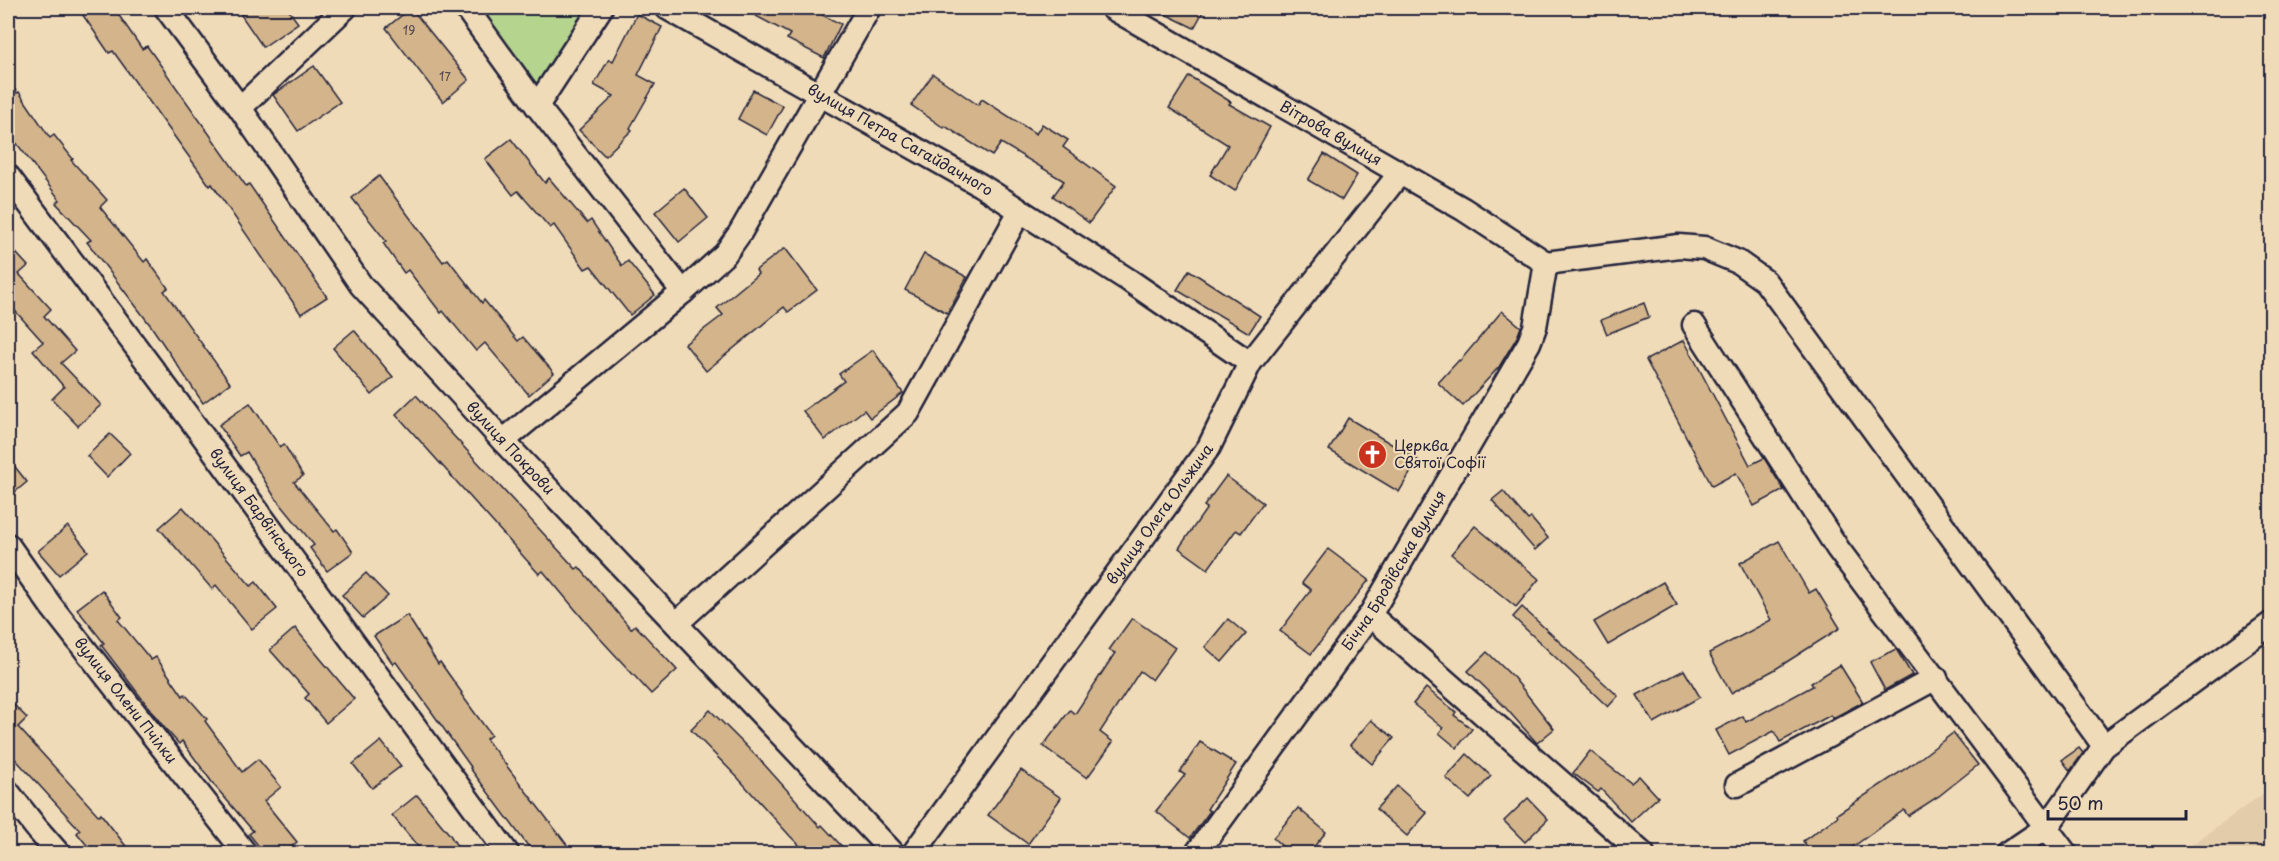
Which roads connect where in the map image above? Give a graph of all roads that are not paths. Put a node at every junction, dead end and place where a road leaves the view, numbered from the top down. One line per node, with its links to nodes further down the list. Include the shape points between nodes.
1 (166, 8): 10 (street, вулиця Покрови)
2 (345, 8): 10 (street)
3 (466, 8): 9 (street)
4 (602, 8): 9 (street)
5 (667, 8): 8 (street, вулиця Петра Сагайдачного)
6 (869, 8): 8 (street)
7 (1112, 8): 11 (street, Вітрова вулиця)
8 (820, 93): 13 (street, вулиця Петра Сагайдачного); 15 (street, via 740,233 725,254)
9 (537, 106): 15 (street)
10 (240, 108): 18 (street, вулиця Покрови, via 361,285)
11 (1400, 173): 14 (street, Вітрова вулиця); 17 (street, вулиця Олега Ольжича)
12 (8, 176): 30 (street, вулиця Барвінського)
13 (1020, 211): 17 (street, вулиця Петра Сагайдачного); 21 (street, via 908,413)
14 (1546, 263): 20 (street, Бічна Бродівська вулиця, via 1529,343); 24 (street, via 1679,246 1704,248 1738,262 1765,282)
15 (683, 292): 18 (street)
16 (1694, 325): 23 (street, via 1838,549)
17 (1250, 363): 32 (street, вулиця Олега Ольжича, via 1209,447)
18 (503, 441): 21 (street, вулиця Покрови)
19 (8, 545): 29 (street, вулиця Олени Пчілки, via 51,606)
20 (1370, 615): 33 (street, Бічна Бродівська вулиця); 34 (street)
21 (677, 623): 31 (street, вулиця Покрови)
22 (2271, 623): 24 (street)
23 (1936, 678): 25 (street); 27 (street)
24 (2104, 746): 27 (street)
25 (1737, 785)
26 (8, 792): 28 (street)
27 (2047, 827): 35 (street); 36 (street)
28 (59, 854)
29 (246, 854)
30 (507, 854)
31 (894, 854)
32 (913, 854)
33 (1196, 854)
34 (1642, 854)
35 (2007, 854)
36 (2066, 854)

